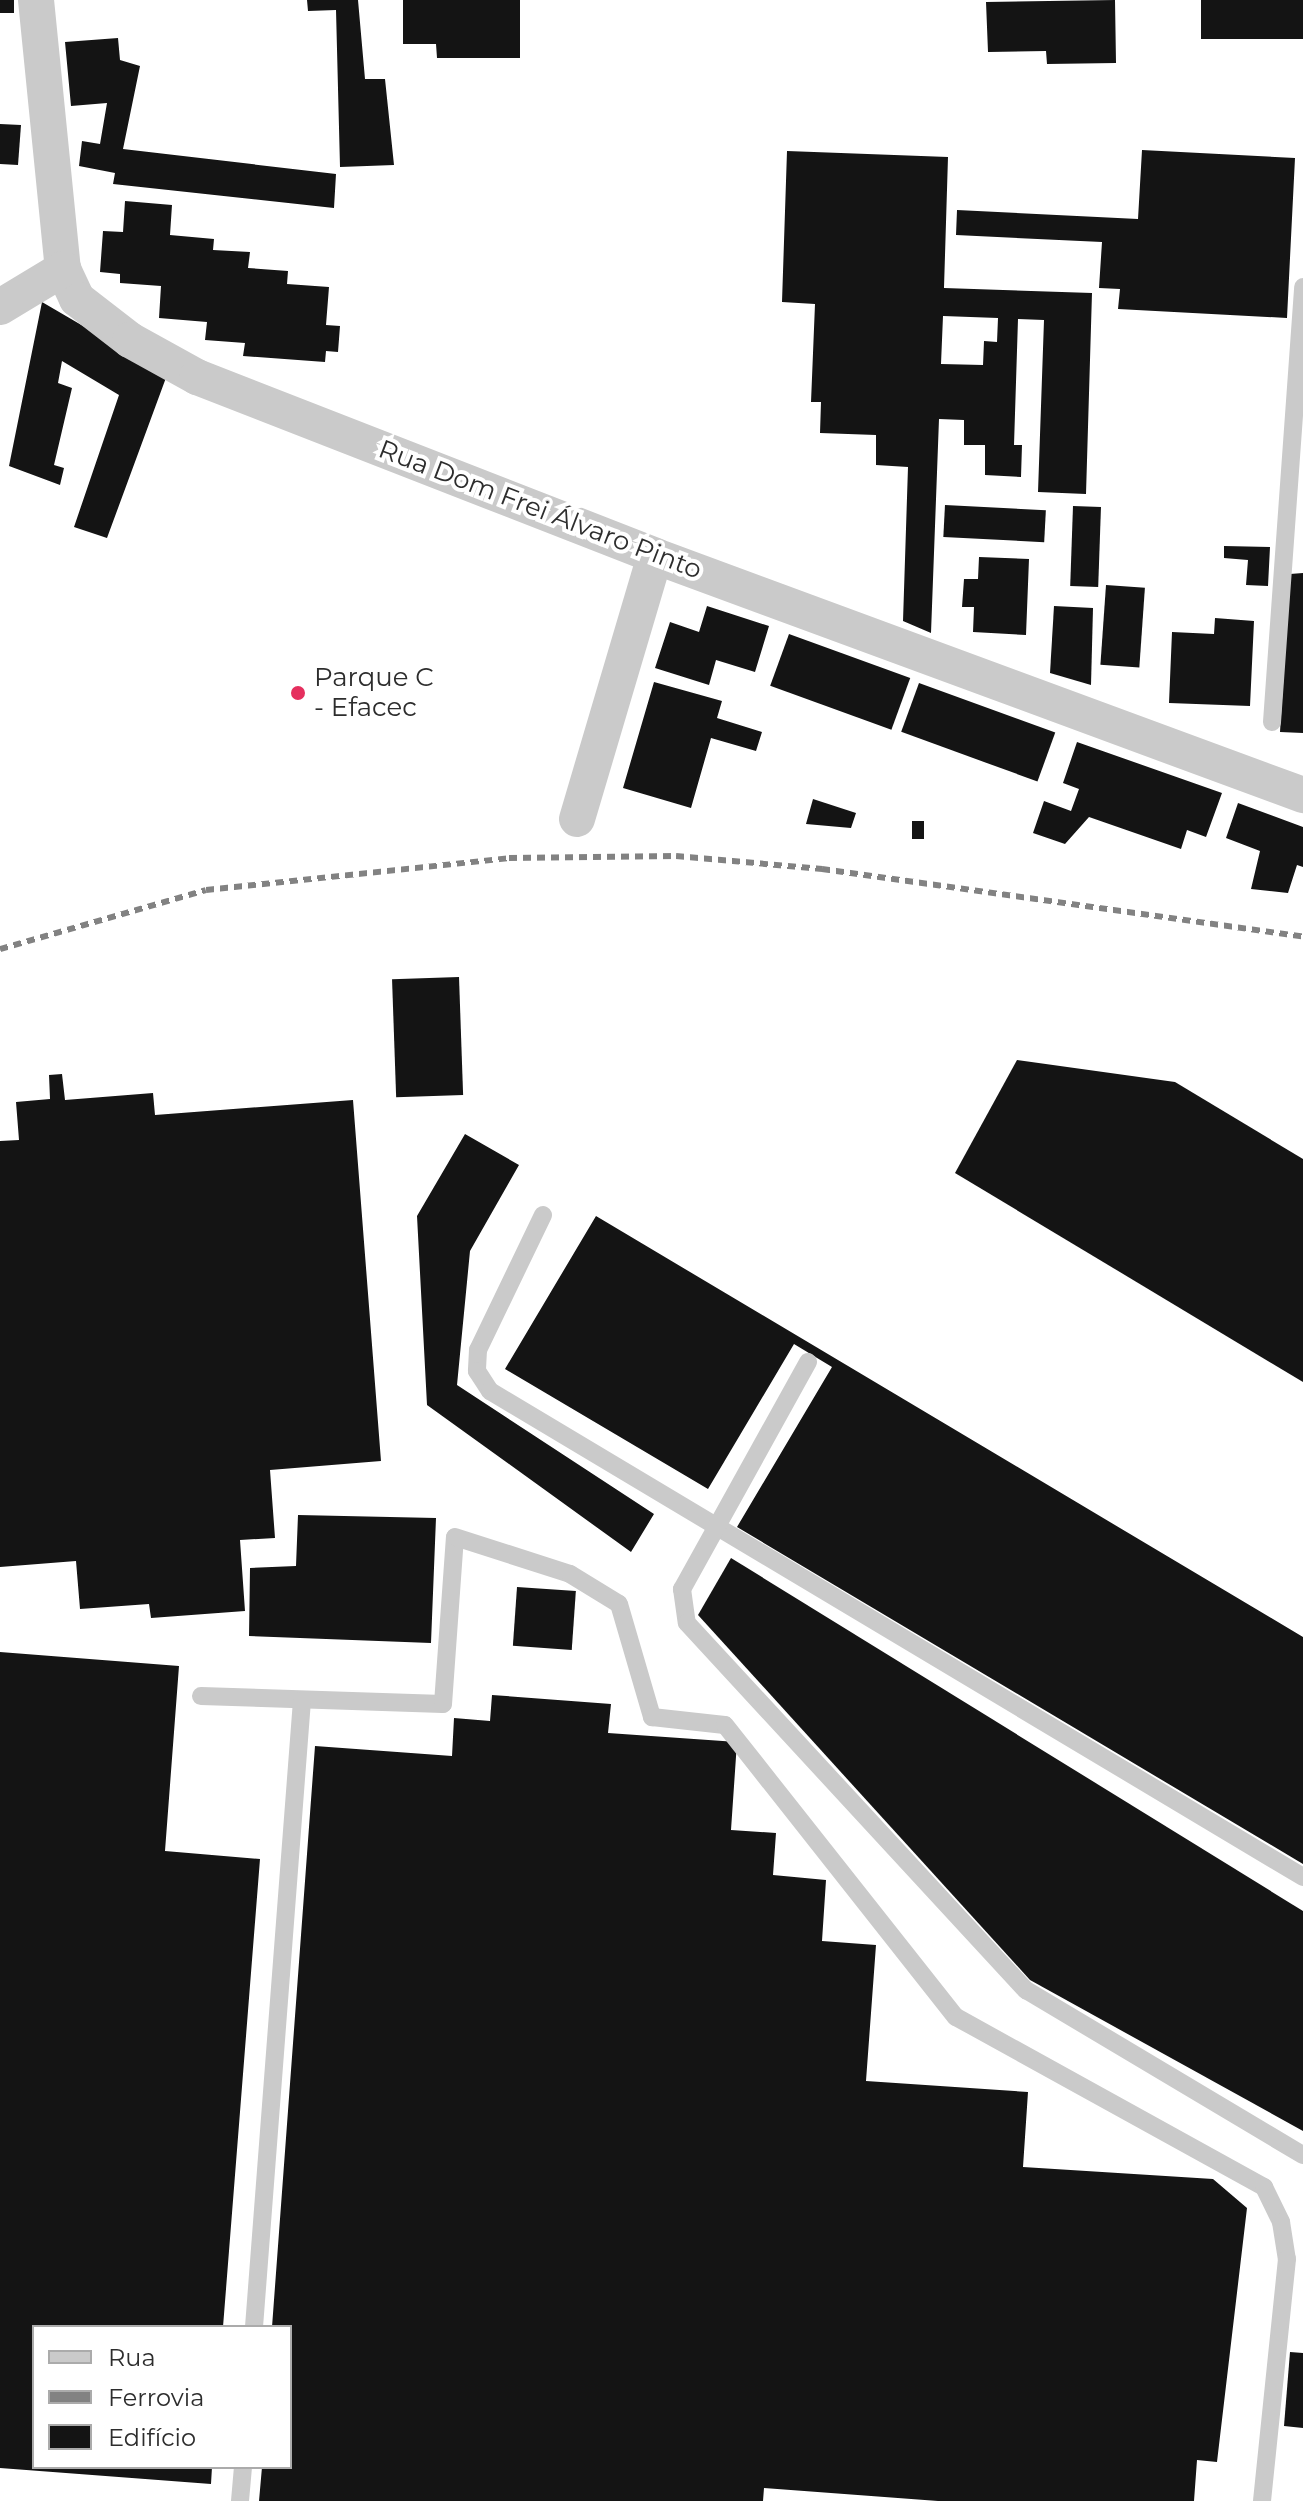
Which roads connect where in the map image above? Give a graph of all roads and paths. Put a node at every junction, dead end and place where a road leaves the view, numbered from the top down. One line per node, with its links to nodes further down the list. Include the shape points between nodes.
1 (36, 0): 2 (street, Rua Dom Frei Álvaro Pinto)
2 (63, 269): 4 (street); 5 (street, Rua Dom Frei Álvaro Pinto, via 77,299 197,377)
3 (1303, 287): 6 (lane)
4 (0, 307)
5 (655, 556): 7 (street, Rua Dom Frei Álvaro Pinto); 8 (street)
6 (1272, 722)
7 (1303, 795)
8 (577, 819)
9 (543, 1215): 11 (lane, via 478,1350 477,1371 490,1391)
10 (808, 1362): 11 (lane)
11 (719, 1528): 14 (lane); 15 (lane, via 682,1589 687,1623 1000,1966 1026,1990)
12 (201, 1696): 13 (lane)
13 (302, 1701): 16 (lane); 19 (lane, via 443,1704 455,1537 570,1574 619,1604 652,1717 725,1725 956,2017 1264,2187 1287,2259)
14 (1303, 1877)
15 (1303, 2155)
16 (254, 2325)
17 (243, 2469): 18 (lane)
18 (240, 2501)
19 (1262, 2501)

